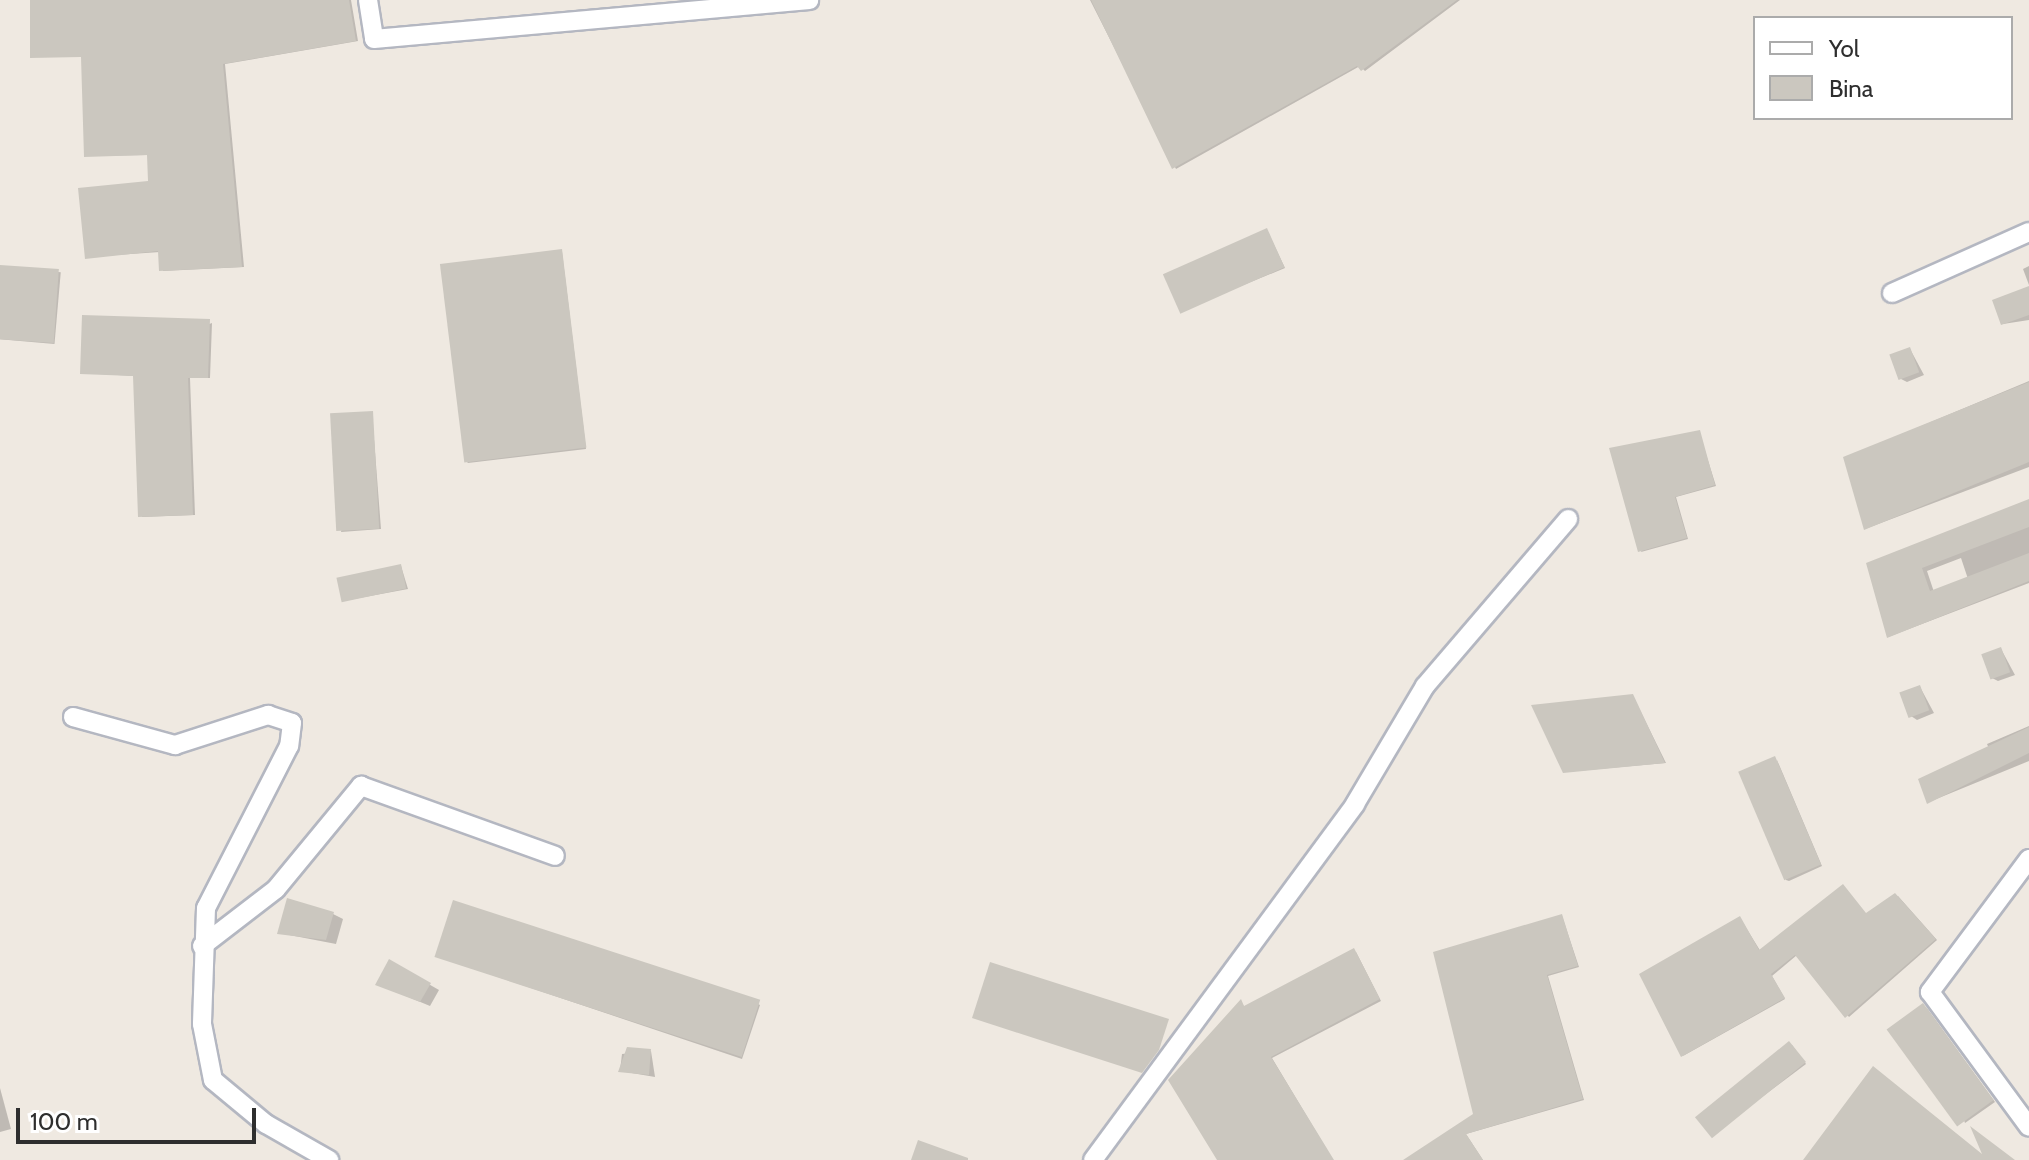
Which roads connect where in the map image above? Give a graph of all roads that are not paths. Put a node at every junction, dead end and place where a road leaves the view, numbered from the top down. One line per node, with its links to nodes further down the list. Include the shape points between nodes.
1 (368, 0): 2 (street, via 374,39)
2 (809, 0)
3 (2029, 232): 4 (street)
4 (1892, 293)
5 (1568, 519): 12 (street, via 1425,686 1355,804)
6 (73, 717): 9 (street, via 175,745 268,715 292,723 289,746 213,885)
7 (555, 856): 9 (street, via 361,786 276,889)
8 (2029, 859): 10 (street, via 1930,992)
9 (202, 946): 11 (street, via 202,1024 213,1080 266,1124)
10 (2029, 1127)
11 (329, 1160)
12 (1093, 1160)

